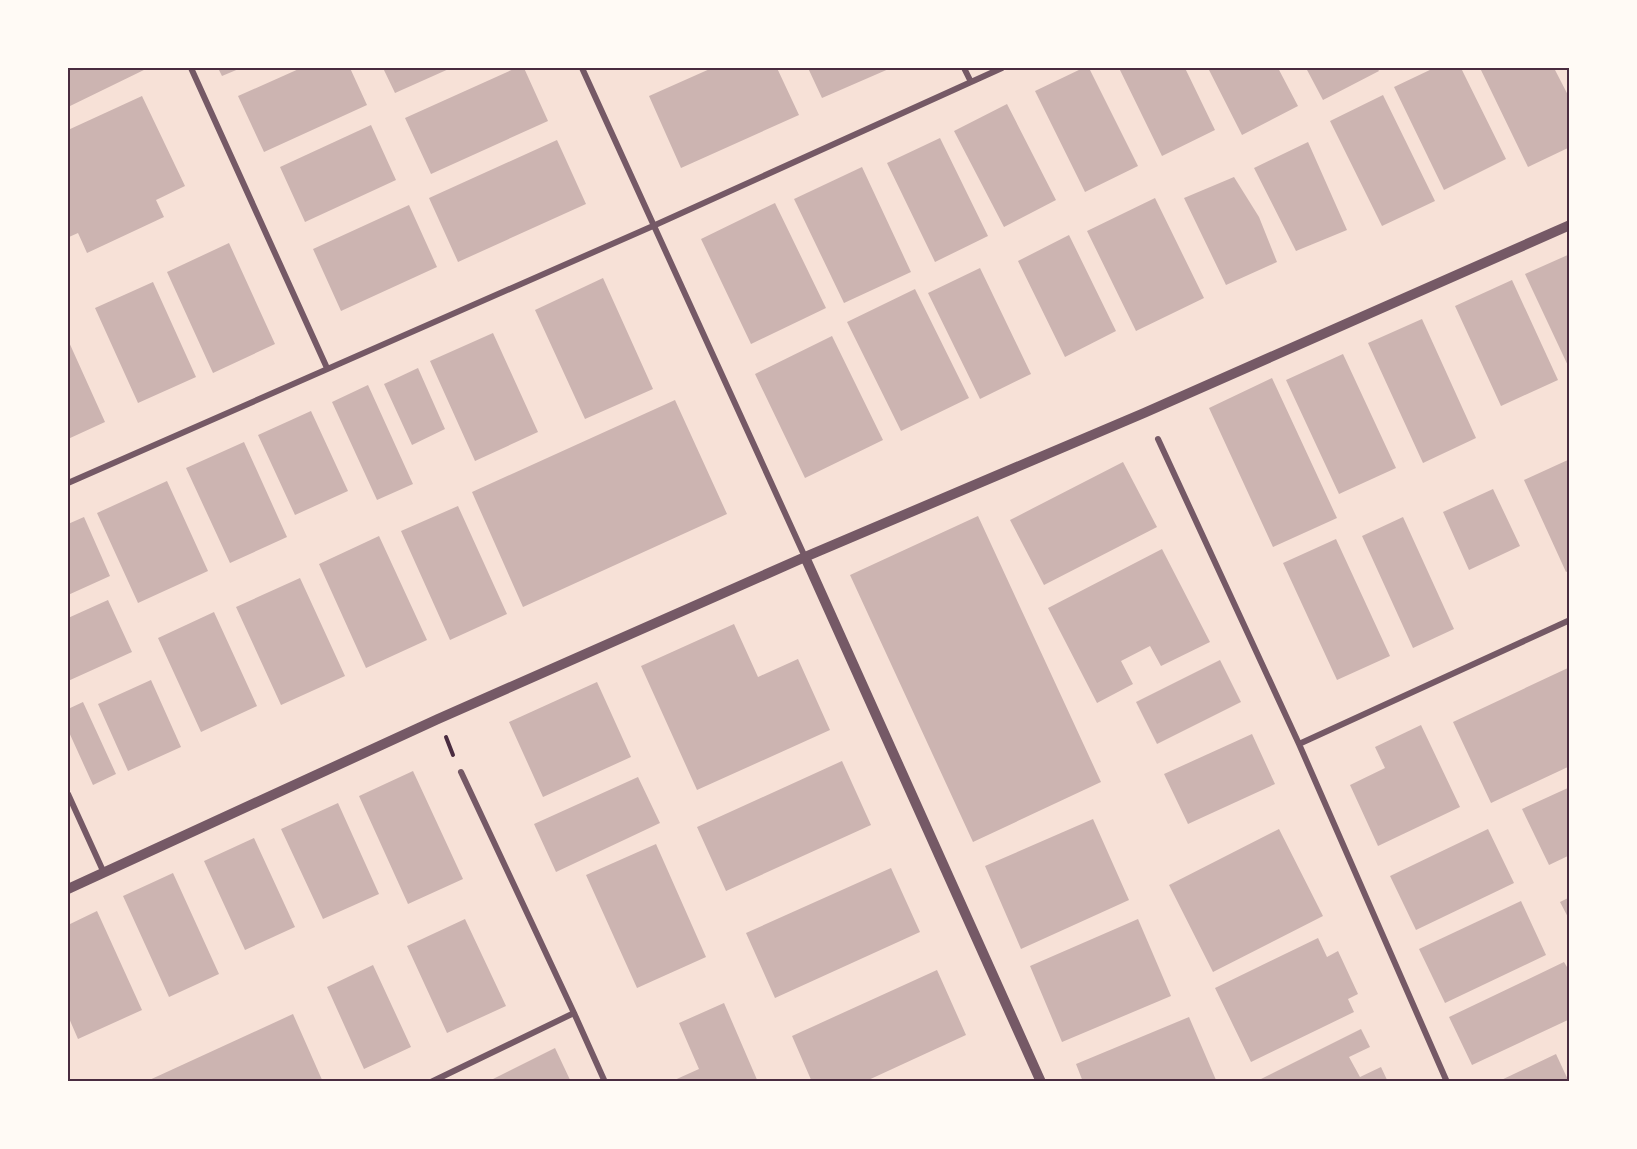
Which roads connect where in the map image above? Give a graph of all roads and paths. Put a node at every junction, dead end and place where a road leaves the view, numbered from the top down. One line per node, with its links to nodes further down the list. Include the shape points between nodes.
1 (190, 68): 8 (street)
2 (582, 68): 7 (street)
3 (964, 68): 5 (street)
4 (1002, 68): 5 (street)
5 (971, 82): 7 (street)
6 (1569, 225): 11 (street, via 1144,413)
7 (653, 226): 8 (street); 11 (street)
8 (327, 368): 10 (street)
9 (1158, 439): 14 (street)
10 (68, 483)
11 (805, 557): 13 (street); 22 (street)
12 (1569, 621): 14 (street)
13 (438, 719): 15 (path); 17 (street)
14 (1299, 744): 23 (street)
15 (461, 772): 19 (street)
16 (68, 794): 17 (street)
17 (104, 873): 18 (street)
18 (68, 889)
19 (574, 1012): 20 (street); 21 (street)
20 (431, 1082)
21 (604, 1082)
22 (1041, 1082)
23 (1447, 1082)

